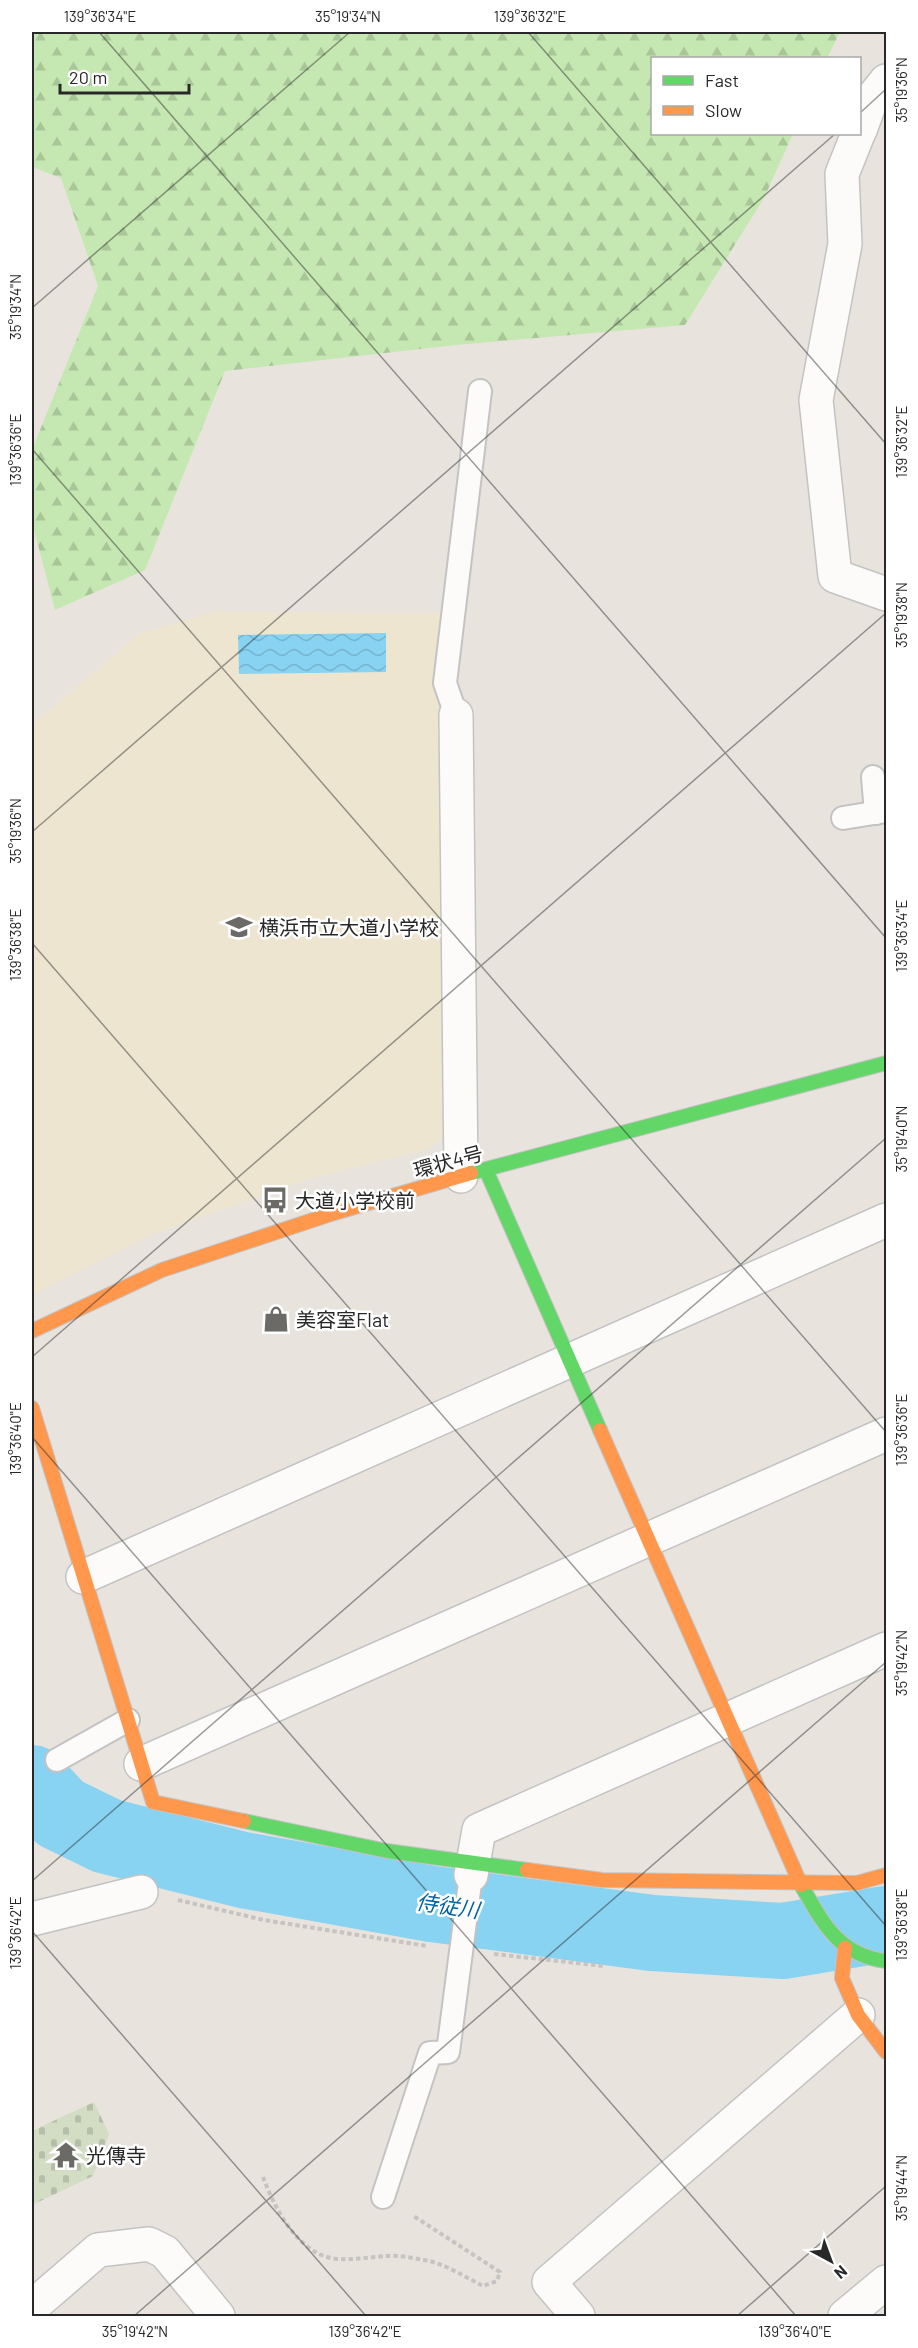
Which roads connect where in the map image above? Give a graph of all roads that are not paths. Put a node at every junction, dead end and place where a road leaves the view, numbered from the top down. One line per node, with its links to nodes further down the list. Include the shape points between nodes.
1 (886, 81): 2 (street, via 871,100)
2 (861, 127)
3 (858, 135): 5 (street, via 842,174 845,244 816,400 836,576)
4 (480, 391): 6 (lane, via 445,683)
5 (886, 594)
6 (456, 715): 11 (street)
7 (873, 777): 8 (lane)
8 (881, 812): 9 (lane)
9 (843, 818)
10 (886, 1063): 11 (street, 環状4号)
11 (473, 1173): 13 (street, 環状4号, via 331,1214 162,1270); 14 (street)
12 (886, 1220): 14 (street)
13 (32, 1331)
14 (569, 1361): 17 (street); 18 (street)
15 (32, 1408): 18 (street)
16 (886, 1434): 17 (street)
17 (648, 1539): 21 (street); 23 (street)
18 (83, 1577): 20 (street)
19 (886, 1649): 21 (street)
20 (128, 1720): 22 (lane); 23 (street)
21 (728, 1720): 24 (street, via 478,1830); 26 (street)
22 (57, 1760)
23 (141, 1764): 24 (street, via 153,1802)
24 (473, 1869): 26 (street, via 602,1880); 33 (lane, via 448,2052 430,2053)
25 (886, 1875): 26 (street, via 857,1883)
26 (799, 1882): 29 (street)
27 (141, 1892): 28 (street)
28 (32, 1920)
29 (845, 1948): 30 (street); 31 (street, via 842,1977)
30 (886, 1961)
31 (858, 2016): 32 (street); 37 (street, via 549,2282)
32 (886, 2052)
33 (383, 2198)
34 (886, 2282): 38 (street)
35 (32, 2307): 36 (street, via 98,2250 149,2244 165,2252)
36 (218, 2316)
37 (578, 2316)
38 (845, 2316)

